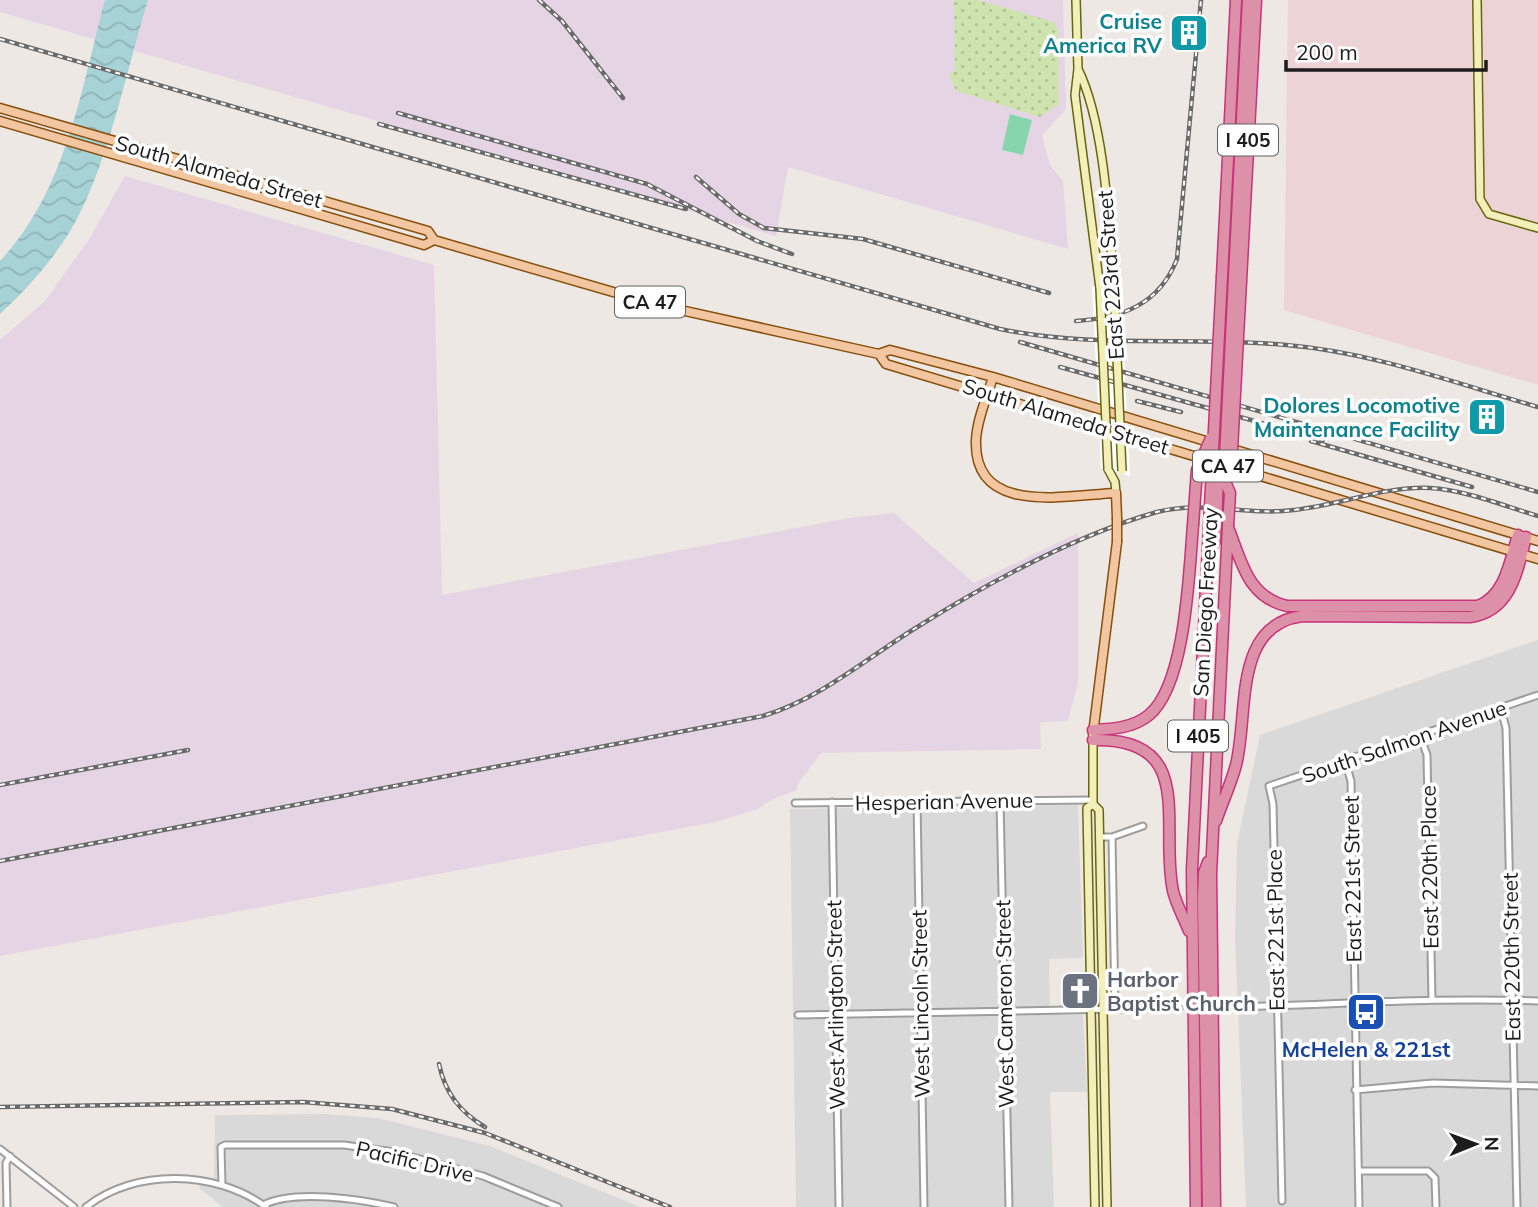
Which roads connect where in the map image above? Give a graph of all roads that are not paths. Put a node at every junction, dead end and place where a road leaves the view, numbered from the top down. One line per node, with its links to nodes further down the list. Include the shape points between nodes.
1 (1076, 0): 6 (main road, East 223rd Street)
2 (1236, 0): 11 (highway, San Diego Freeway / I 405)
3 (1246, 0): 11 (highway)
4 (1256, 0): 11 (highway, San Diego Freeway / I 405)
5 (1477, 0): 9 (main road, via 1480,199 1489,214)
6 (1078, 69): 16 (main road, East 223rd Street, bridge, via 1075,95 1100,289 1108,469); 16 (main road, East 223rd Street, bridge, via 1089,91 1108,216 1122,471)
7 (0, 108): 10 (main road, South Alameda Street / CA 47, via 428,231)
8 (0, 121): 10 (main road, South Alameda Street / CA 47, via 424,245)
9 (1538, 228)
10 (434, 240): 12 (main road, South Alameda Street / CA 47, via 658,305)
11 (1232, 278): 15 (highway, San Diego Freeway / I 405, bridge); 18 (highway, bridge); 19 (highway, San Diego Freeway / I 405, bridge, via 1224,479 1230,493)
12 (878, 354): 13 (main road, South Alameda Street / CA 47, via 890,351); 14 (main road, South Alameda Street / CA 47, via 886,364)
13 (993, 377): 14 (main road); 20 (main road, South Alameda Street / CA 47)
14 (989, 393): 17 (main road, via 976,441 981,469 995,487 1023,496); 22 (main road, South Alameda Street / CA 47)
15 (1214, 431): 18 (highway, San Diego Freeway / I 405, bridge); 26 (highway, bridge, via 1197,470 1182,630 1166,692 1155,709 1137,723)
16 (1115, 482): 17 (main road, East 223rd Street)
17 (1116, 492): 26 (main road, East 223rd Street, bridge, via 1116,542)
18 (1212, 526): 40 (highway, San Diego Freeway / I 405)
19 (1228, 526): 22 (highway, via 1260,594 1287,606 1479,606 1502,586); 36 (highway, San Diego Freeway / I 405)
20 (1522, 536): 21 (main road, South Alameda Street / CA 47); 22 (highway)
21 (1538, 541)
22 (1517, 553): 23 (main road, South Alameda Street / CA 47); 36 (highway, via 1506,597 1479,616 1302,616 1284,619 1269,629 1252,656 1236,765)
23 (1538, 559)
24 (1538, 695): 25 (street, South Salmon Avenue)
25 (1500, 709): 27 (street, South Salmon Avenue); 43 (street, East 220th Street, via 1506,728)
26 (1093, 735): 33 (main road, East 223rd Street); 41 (highway, via 1136,746 1148,753 1164,775 1170,802 1173,890)
27 (1420, 735): 28 (street, South Salmon Avenue); 42 (street, East 220th Place, via 1427,755)
28 (1345, 761): 29 (street, South Salmon Avenue); 45 (street, East 221st Street, via 1351,781)
29 (1269, 786): 47 (street, East 221st Place)
30 (1000, 800): 31 (street, Hesperian Avenue); 33 (street, Hesperian Avenue); 52 (street, West Cameron Street)
31 (917, 801): 32 (street, Hesperian Avenue); 53 (street, West Lincoln Street)
32 (832, 802): 34 (street, Hesperian Avenue); 55 (street, West Arlington Street)
33 (1093, 802): 37 (main road, via 1099,810); 49 (main road, via 1087,808)
34 (794, 803)
35 (1143, 826): 38 (street)
36 (1212, 832): 39 (highway, San Diego Freeway / I 405)
37 (1100, 837): 38 (street); 50 (main road)
38 (1111, 837): 51 (street)
39 (1212, 852): 76 (highway, via 1204,873 1203,899); 77 (highway, San Diego Freeway / I 405)
40 (1191, 916): 41 (highway, San Diego Freeway / I 405); 76 (highway, via 1199,935)
41 (1191, 939): 75 (highway, San Diego Freeway / I 405)
42 (1432, 1000): 43 (street); 45 (street)
43 (1512, 1000): 44 (street); 56 (street, East 220th Street)
44 (1538, 1001)
45 (1353, 1005): 47 (street); 58 (street, East 221st Street)
46 (1227, 1007): 47 (street)
47 (1277, 1007): 63 (street, East 221st Place)
48 (1172, 1008): 51 (street)
49 (1091, 1009): 50 (street); 52 (street); 73 (main road)
50 (1103, 1009): 51 (street); 74 (main road)
51 (1115, 1009)
52 (1004, 1011): 53 (street); 72 (street, West Cameron Street)
53 (920, 1012): 55 (street); 71 (street, West Lincoln Street)
54 (799, 1014): 55 (street)
55 (835, 1014): 70 (street, West Arlington Street)
56 (1514, 1084): 57 (street); 58 (street, via 1433,1083); 80 (street, East 220th Street)
57 (1538, 1086)
58 (1355, 1090): 61 (street, East 221st Street)
59 (0, 1149): 60 (street)
60 (10, 1156): 65 (street, via 6,1163); 66 (street)
61 (1359, 1171): 78 (street, East 221st Street); 79 (street, via 1428,1171 1435,1178)
62 (222, 1185): 64 (street); 67 (street, via 173,1178 150,1181 113,1190); 69 (street, Pacific Drive, via 221,1147 225,1145 344,1145 440,1163)
63 (1282, 1201)
64 (265, 1206): 68 (street, via 274,1199 293,1198 359,1200)
65 (7, 1207)
66 (74, 1207)
67 (86, 1207)
68 (394, 1207)
69 (558, 1207)
70 (839, 1207)
71 (924, 1207)
72 (1009, 1207)
73 (1095, 1207)
74 (1107, 1207)
75 (1196, 1207)
76 (1205, 1207)
77 (1215, 1207)
78 (1359, 1207)
79 (1436, 1207)
80 (1517, 1207)

